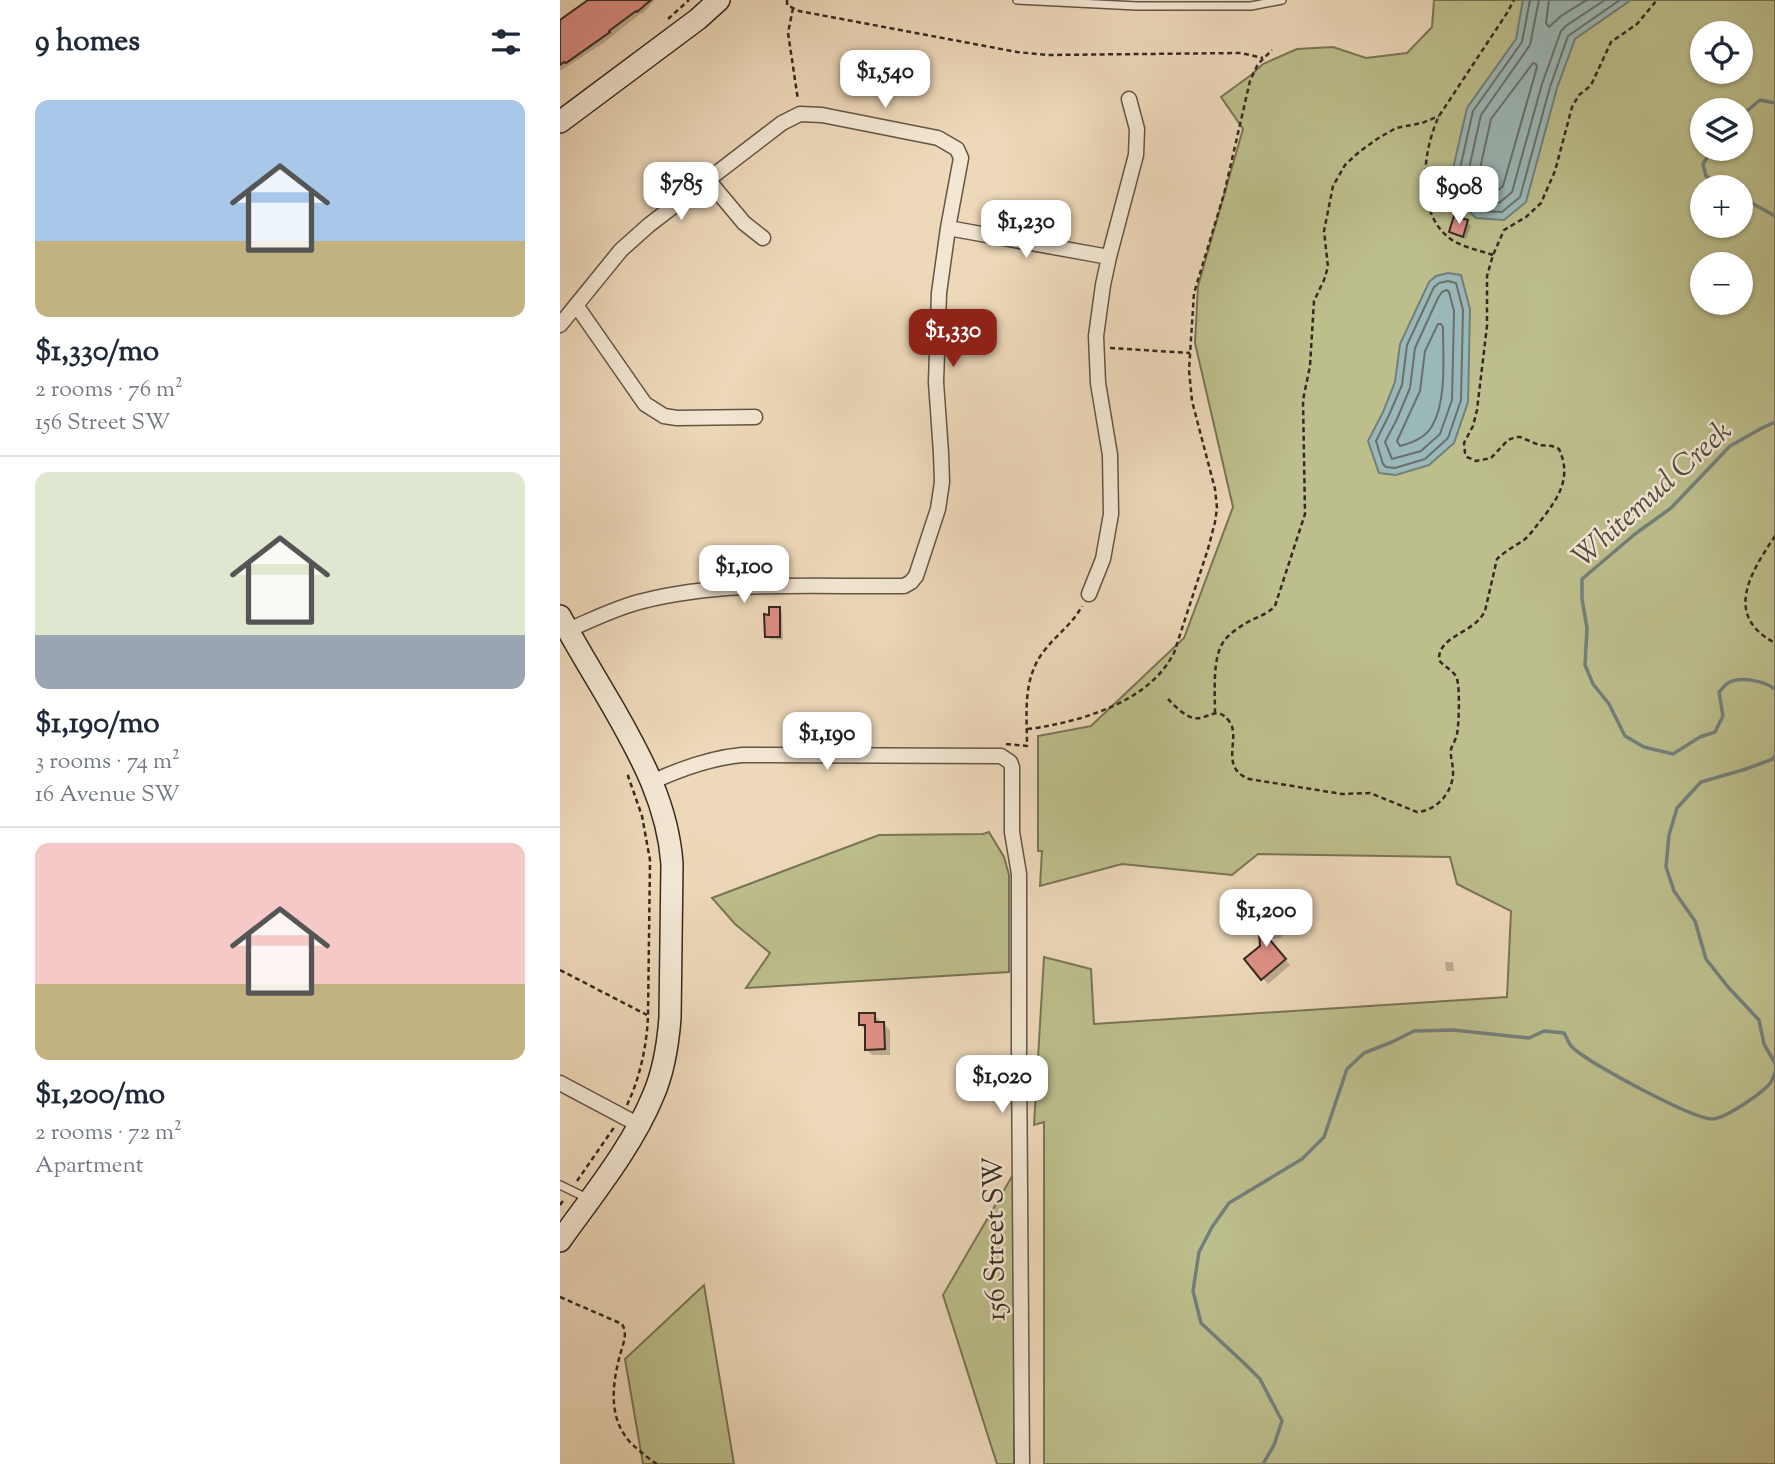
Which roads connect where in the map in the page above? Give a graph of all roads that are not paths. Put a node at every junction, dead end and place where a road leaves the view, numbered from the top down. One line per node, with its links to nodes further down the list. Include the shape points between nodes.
1 (719, 0): 8 (street)
2 (1017, 0): 4 (lane)
3 (1282, 0): 6 (lane)
4 (1028, 1): 5 (lane)
5 (1137, 3): 6 (lane)
6 (1251, 3)
7 (1129, 99): 12 (street, via 1137,129 1136,155)
8 (560, 122)
9 (708, 180): 10 (street, via 782,123 800,114 822,114 938,138 957,149 961,169); 11 (street); 13 (street, via 621,250)
10 (948, 228): 12 (street); 17 (street, via 937,333 942,482 938,509 911,583 695,590)
11 (763, 238)
12 (1109, 257): 16 (street, via 1096,347 1110,455 1111,514 1103,559)
13 (576, 305): 14 (street); 15 (street, via 654,411 677,418)
14 (560, 325)
15 (755, 417)
16 (1088, 593)
17 (564, 623): 18 (street)
18 (652, 782): 20 (street, via 670,845 670,1018 660,1077); 24 (street, 156 Street SW, via 689,766 742,755 1000,755 1010,762 1012,832 1019,874)
19 (560, 1083): 20 (street)
20 (639, 1125): 22 (street)
21 (560, 1185): 22 (lane)
22 (590, 1200): 23 (street)
23 (560, 1241)
24 (1022, 1464)

